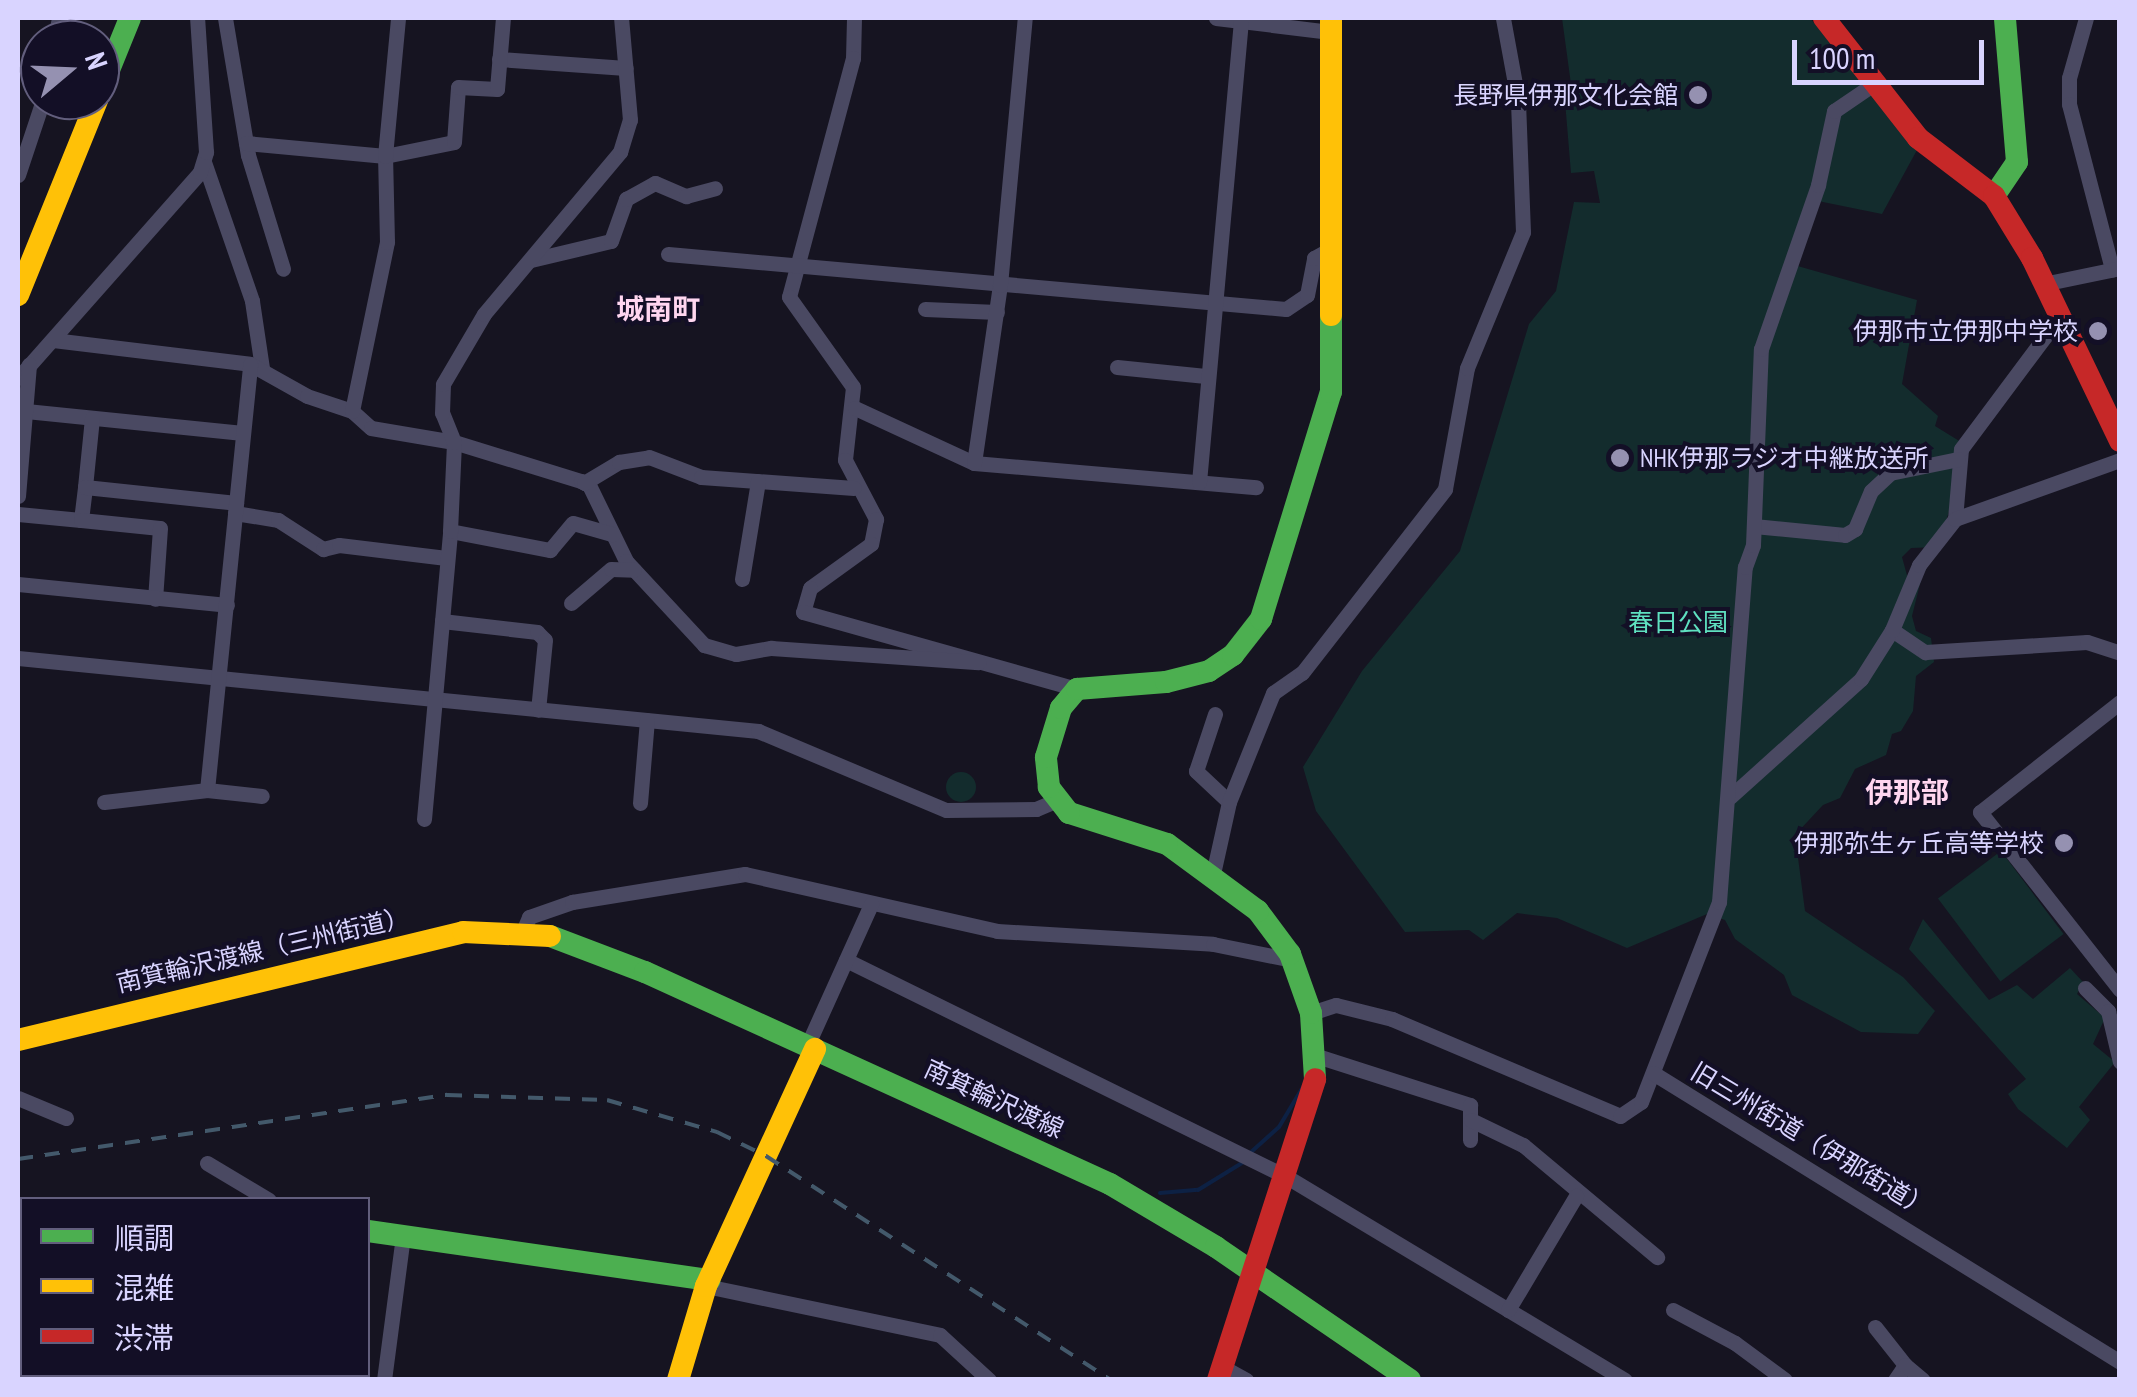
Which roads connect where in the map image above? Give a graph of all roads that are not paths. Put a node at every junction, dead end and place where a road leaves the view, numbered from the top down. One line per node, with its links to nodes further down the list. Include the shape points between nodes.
1 (130, 18): 16 (street)
2 (197, 18): 24 (street)
3 (225, 18): 22 (street)
4 (398, 18): 23 (street)
5 (503, 18): 17 (street)
6 (625, 18): 18 (street)
7 (854, 18): 31 (street, via 854,58)
8 (1025, 18): 35 (street)
9 (1216, 18): 14 (street)
10 (1503, 18): 97 (street, via 1518,100 1522,232 1467,368 1445,489 1302,673 1273,693)
11 (1824, 18): 19 (street)
12 (2005, 18): 27 (street, via 2017,162)
13 (2086, 18): 33 (street, via 2069,78 2069,104)
14 (1241, 19): 15 (street); 37 (street)
15 (1330, 25): 28 (street)
16 (120, 43)
17 (498, 59): 18 (street); 23 (street, via 497,89 458,87 454,142)
18 (626, 68): 30 (street, via 630,120 620,152)
19 (1874, 83): 27 (street, via 1926,146); 69 (street, via 1834,110 1818,186 1768,323)
20 (36, 120): 25 (street)
21 (89, 120): 36 (street)
22 (246, 143): 23 (street); 32 (street)
23 (385, 156): 49 (street, via 388,242)
24 (204, 162): 41 (street, via 187,193); 43 (street, via 252,300)
25 (18, 174)
26 (714, 188): 30 (street, via 686,196 655,183 626,200 611,242)
27 (1994, 196): 34 (street)
28 (1330, 248): 37 (street, via 1314,258 1300,303 1286,309); 86 (street, via 1332,392 1260,619 1233,656 1208,671 1166,682)
29 (668, 254): 31 (street)
30 (531, 260): 53 (street, via 484,314 443,384 442,413)
31 (794, 266): 35 (street); 47 (street, via 788,297 853,386)
32 (283, 269)
33 (2116, 269): 34 (street)
34 (2042, 284): 40 (street)
35 (1000, 285): 37 (street); 39 (street)
36 (18, 295)
37 (1216, 303): 45 (street)
38 (925, 310): 39 (street)
39 (997, 312): 56 (street)
40 (2062, 324): 52 (street); 54 (street, via 2046,336)
41 (54, 340): 42 (street); 43 (street)
42 (29, 360): 46 (street); 48 (street)
43 (256, 366): 49 (street, via 306,396); 51 (street)
44 (1116, 367): 45 (street)
45 (1206, 376): 58 (street)
46 (18, 378)
47 (855, 408): 56 (street); 62 (street, via 844,460)
48 (26, 410): 50 (street); 64 (street)
49 (352, 411): 53 (street, via 371,428)
50 (92, 418): 51 (street); 60 (street)
51 (243, 433): 65 (street)
52 (2120, 441)
53 (454, 442): 59 (street); 71 (street)
54 (1958, 460): 67 (street); 69 (street, via 1890,473 1871,491 1846,535)
55 (2120, 460): 67 (street)
56 (974, 463): 58 (street)
57 (758, 481): 59 (street, via 700,477 648,458 619,462); 62 (street); 75 (street)
58 (1199, 482): 61 (street)
59 (584, 483): 72 (street)
60 (84, 487): 63 (street); 68 (street)
61 (1256, 487)
62 (854, 488): 84 (street, via 876,519 871,544 810,588 803,612)
63 (164, 495): 65 (street); 70 (street)
64 (18, 496)
65 (236, 508): 73 (street, via 278,520 323,549 339,545); 79 (street)
66 (18, 514): 68 (street)
67 (1955, 519): 81 (street, via 1918,565)
68 (81, 520): 70 (street)
69 (1754, 526): 94 (street, via 1743,593)
70 (160, 528): 77 (street)
71 (450, 532): 72 (street, via 550,550 573,523); 73 (street)
72 (612, 534): 74 (street)
73 (446, 558): 80 (street)
74 (634, 570): 78 (street, via 611,569); 84 (street, via 704,645 736,654 771,648)
75 (742, 579)
76 (18, 584): 77 (street)
77 (155, 599): 79 (street)
78 (571, 602)
79 (228, 605): 85 (street)
80 (442, 622): 87 (street); 89 (street, via 537,632 545,640)
81 (1892, 630): 82 (street, via 1926,652 2087,642); 94 (street, via 1844,697)
82 (2120, 654)
83 (18, 658): 85 (street)
84 (979, 662): 86 (street)
85 (219, 679): 87 (street); 92 (street)
86 (1077, 689): 95 (street, via 1061,708 1046,757)
87 (434, 700): 89 (street); 99 (street)
88 (2120, 702): 106 (street, via 1978,811)
89 (538, 710): 91 (street)
90 (1215, 714): 97 (street, via 1196,772)
91 (647, 720): 95 (street, via 758,731 946,810 1036,809); 98 (street)
92 (207, 790): 93 (street); 96 (street)
93 (262, 796)
94 (1730, 797): 112 (street, via 1719,902)
95 (1057, 800): 100 (street, via 1085,820 1168,844)
96 (104, 802)
97 (1229, 802): 100 (street)
98 (640, 803)
99 (424, 818)
100 (1213, 874): 104 (street, via 1258,910)
101 (870, 904): 102 (street, via 775,877 713,875 572,902 530,916); 103 (street); 104 (street, via 997,931 1213,944)
102 (524, 929): 108 (street, 南箕輪沢渡線（三州街道）, via 463,932); 109 (street, 南箕輪沢渡線, via 562,937)
103 (846, 960): 109 (street); 118 (street)
104 (1292, 960): 107 (street)
105 (2084, 988): 111 (street, via 2108,1011)
106 (2120, 990)
107 (1311, 1013): 110 (street); 112 (street, 旧三州街道（伊那街道）, via 1336,1006 1392,1019 1620,1116 1634,1112)
108 (18, 1040)
109 (811, 1048): 124 (street, 南箕輪沢渡線, via 1110,1184); 125 (street)
110 (1318, 1056): 115 (street, via 1470,1105); 118 (street, via 1316,1091)
111 (2120, 1062)
112 (1653, 1074): 129 (street, 旧三州街道（伊那街道）)
113 (18, 1098): 114 (street)
114 (66, 1118)
115 (1471, 1120): 116 (street); 119 (street, via 1522,1145)
116 (1470, 1140)
117 (206, 1163): 120 (street)
118 (1288, 1177): 124 (street); 126 (street)
119 (1576, 1196): 123 (street); 126 (street)
120 (264, 1197)
121 (370, 1231): 122 (street)
122 (403, 1236): 125 (street); 132 (street)
123 (1657, 1257)
124 (1256, 1276): 131 (street); 136 (street, 南箕輪沢渡線)
125 (708, 1283): 133 (street); 134 (street, via 940,1336)
126 (1508, 1310): 137 (street)
127 (1673, 1310): 138 (street, via 1736,1342)
128 (1875, 1326): 130 (street)
129 (2120, 1362)
130 (1905, 1365): 139 (street); 140 (street)
131 (1220, 1373): 135 (street)
132 (384, 1380)
133 (678, 1380)
134 (989, 1380)
135 (1246, 1380)
136 (1410, 1380)
137 (1625, 1380)
138 (1785, 1380)
139 (1895, 1380)
140 (1923, 1380)

